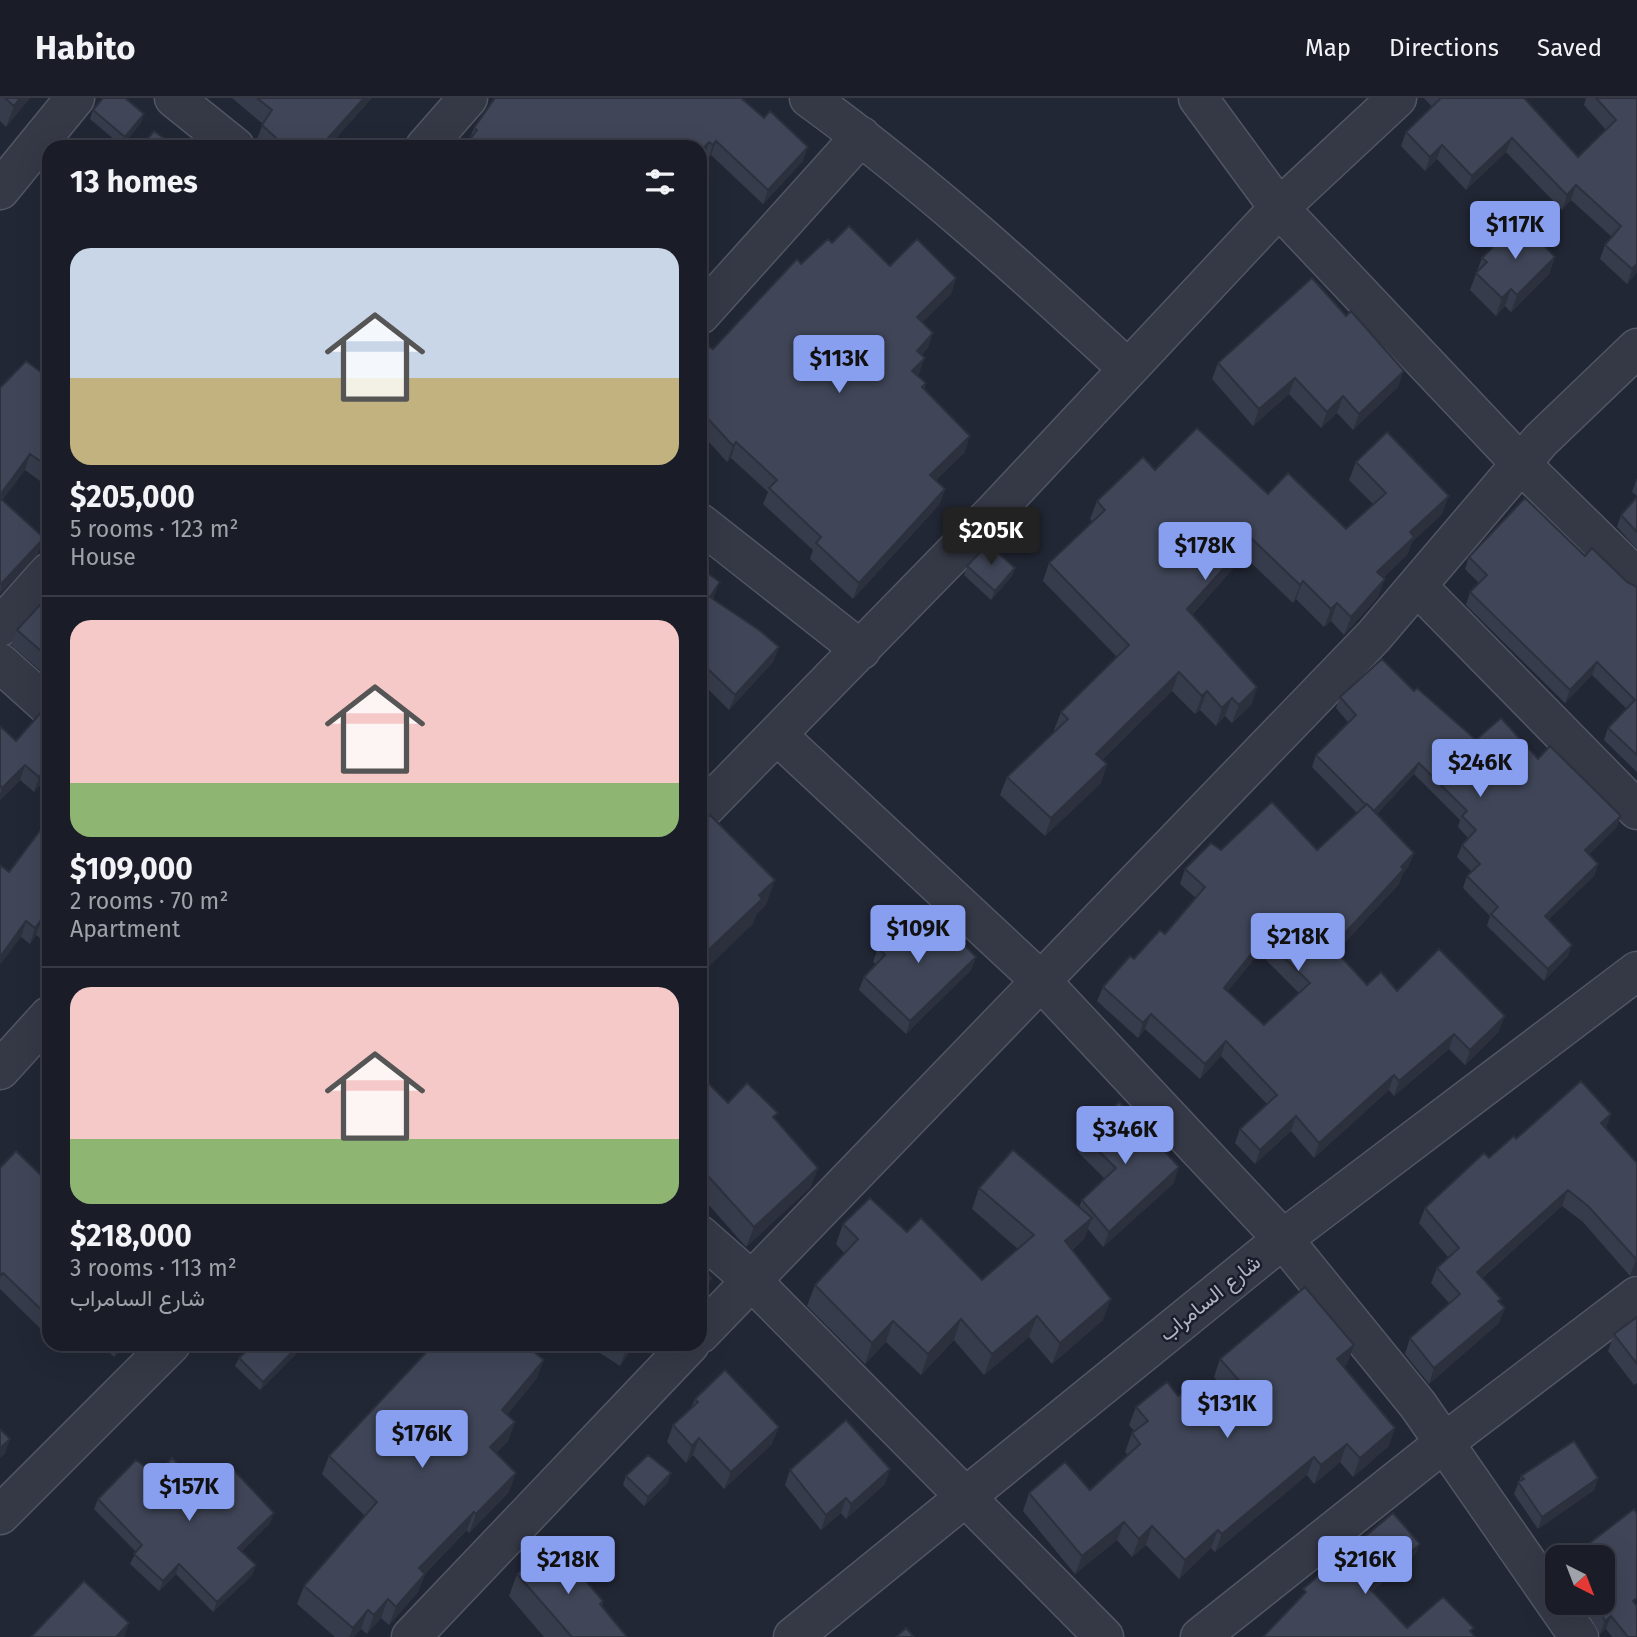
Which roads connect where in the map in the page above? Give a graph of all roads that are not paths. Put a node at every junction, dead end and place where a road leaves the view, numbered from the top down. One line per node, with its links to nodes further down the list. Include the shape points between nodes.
1 (75, 98): 10 (street)
2 (174, 98): 8 (street)
3 (468, 98): 9 (street)
4 (808, 98): 7 (street)
5 (1198, 98): 11 (street)
6 (1397, 98): 11 (street)
7 (861, 136): 12 (street); 14 (street, via 1000,250)
8 (226, 140)
9 (431, 140)
10 (0, 190)
11 (1279, 208): 14 (street); 15 (street)
12 (707, 307)
13 (1637, 348): 15 (street)
14 (1127, 368): 21 (street)
15 (1521, 464): 17 (street); 19 (street)
16 (707, 528): 21 (street)
17 (1637, 578)
18 (42, 580): 20 (street)
19 (1418, 587): 26 (street); 28 (street)
20 (0, 626)
21 (862, 650): 24 (street)
22 (0, 663): 23 (street)
23 (42, 701)
24 (778, 735): 25 (street); 28 (street)
25 (707, 806)
26 (1637, 810)
27 (1637, 971): 31 (street, شارع السامراب)
28 (1040, 981): 31 (street); 33 (street)
29 (42, 1024): 30 (street)
30 (0, 1070)
31 (1283, 1239): 38 (street); 39 (street, شارع السامراب)
32 (707, 1242): 33 (street)
33 (751, 1280): 35 (street); 39 (street)
34 (1637, 1296): 38 (street)
35 (707, 1327)
36 (164, 1351): 40 (street)
37 (683, 1351): 41 (street)
38 (1445, 1442): 44 (street); 45 (street)
39 (964, 1496): 42 (street, شارع السامراب); 43 (street)
40 (0, 1515)
41 (411, 1637)
42 (793, 1637)
43 (1104, 1637)
44 (1200, 1637)
45 (1579, 1637)

